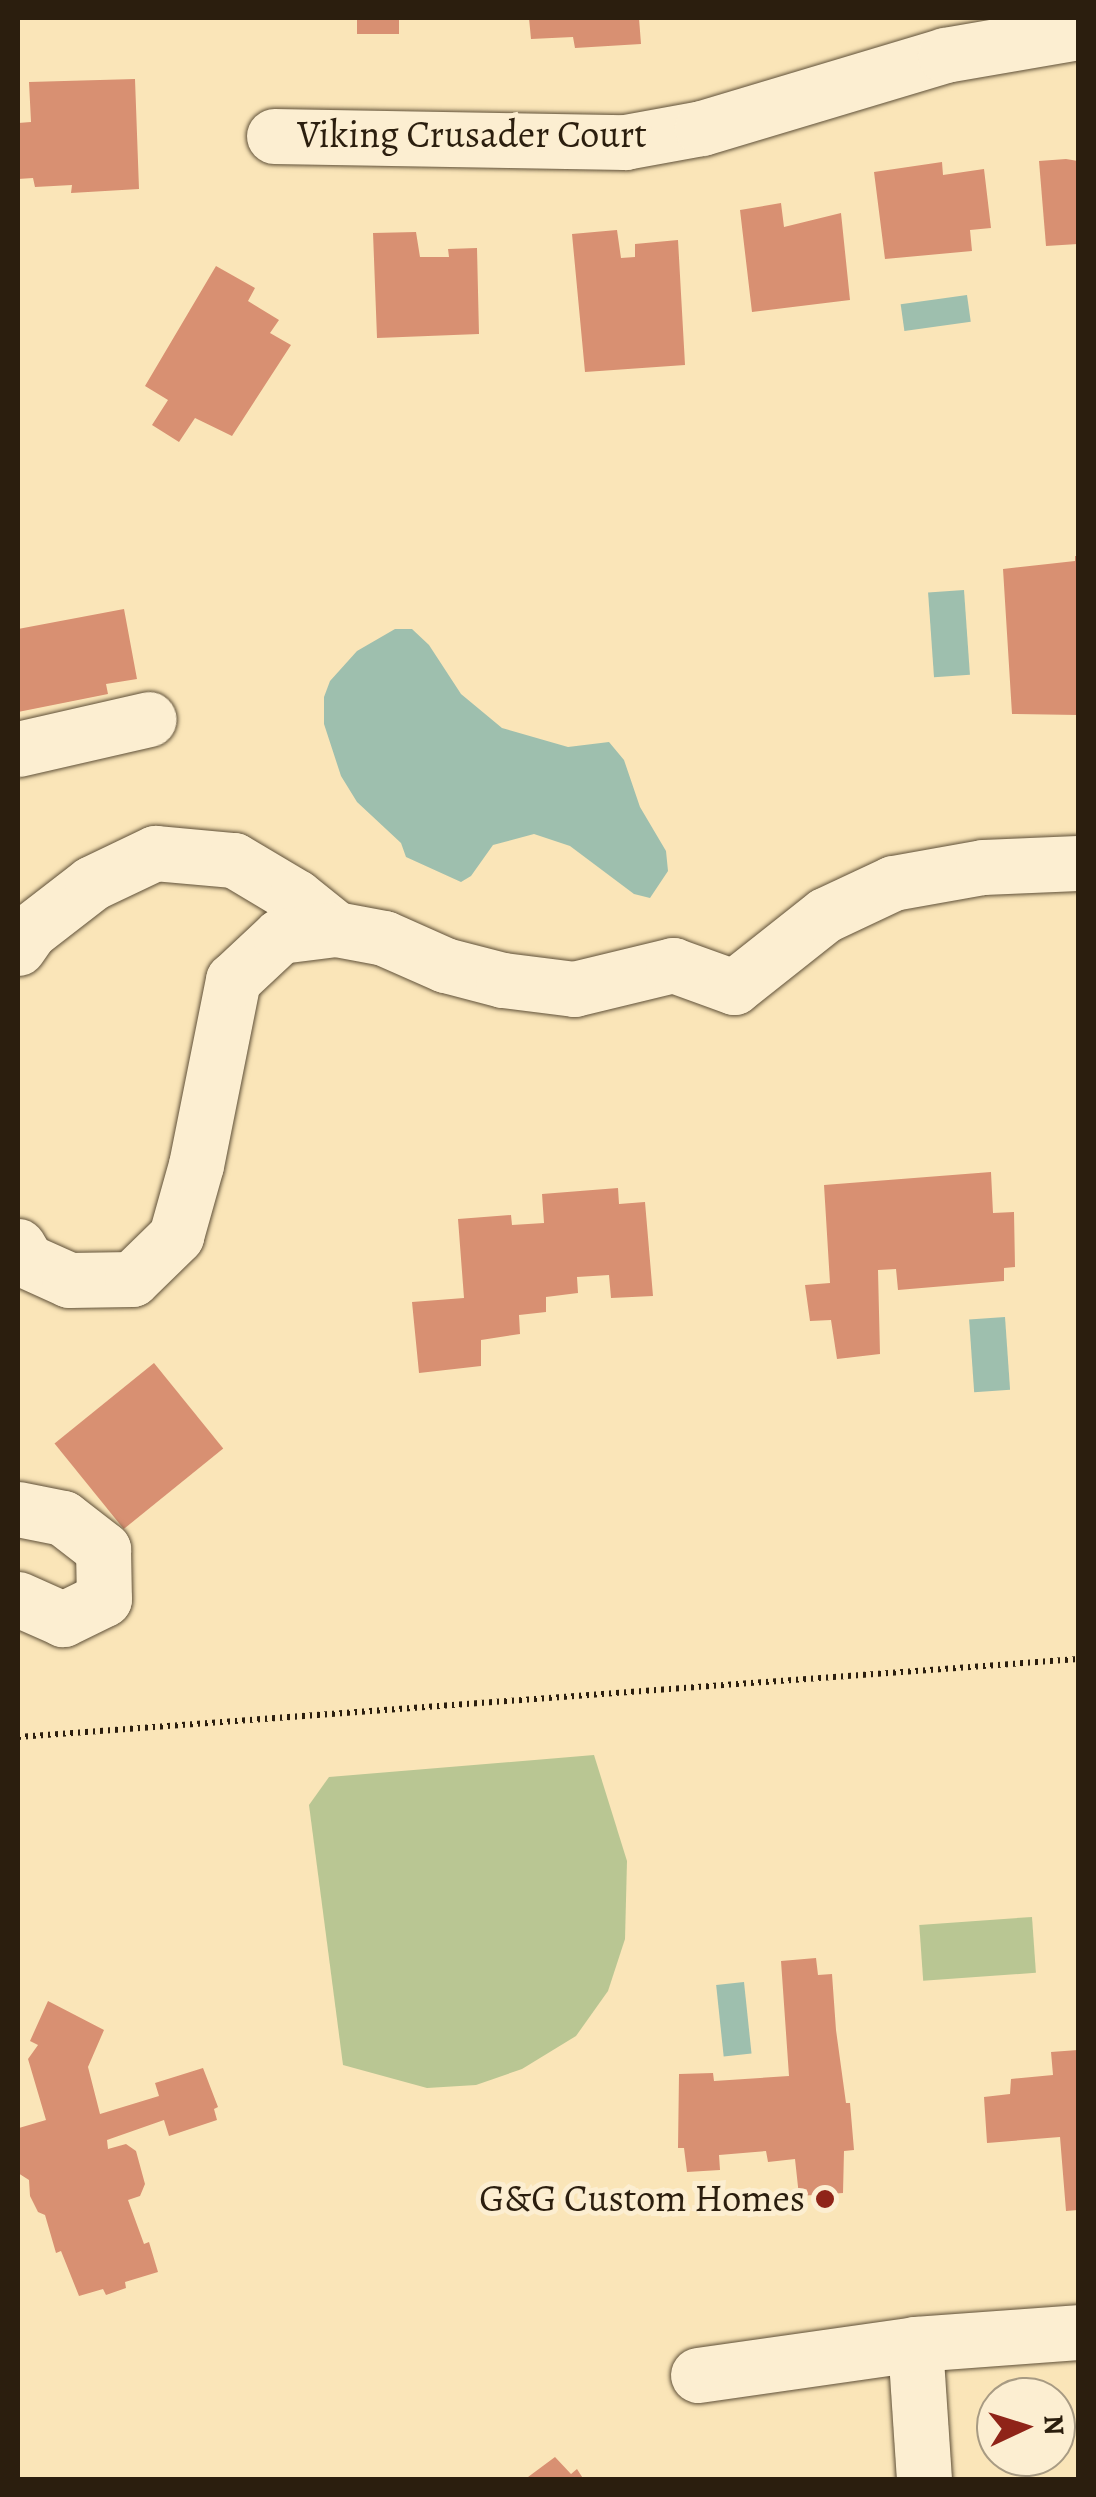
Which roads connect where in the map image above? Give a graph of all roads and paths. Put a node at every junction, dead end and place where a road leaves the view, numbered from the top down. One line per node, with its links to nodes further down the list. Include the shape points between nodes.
1 (1078, 33): 2 (street, Viking Crusader Court, via 945,55 702,128 625,142)
2 (274, 136)
3 (149, 719): 4 (street)
4 (18, 749)
5 (1078, 862): 6 (street, via 983,868 893,884 825,915 734,988 673,965 574,990 502,980)
6 (336, 928): 7 (street, via 234,860 156,854 92,883); 9 (street, via 280,936 233,980 176,1236 132,1280)
7 (18, 948)
8 (18, 1246): 9 (street)
9 (43, 1286)
10 (18, 1509): 11 (street, via 63,1518 103,1549 104,1599 63,1619)
11 (18, 1598)
12 (1078, 1658): 13 (path)
13 (18, 1737)
14 (1078, 2332): 15 (street)
15 (915, 2344): 16 (street); 17 (street)
16 (698, 2375)
17 (924, 2480)

